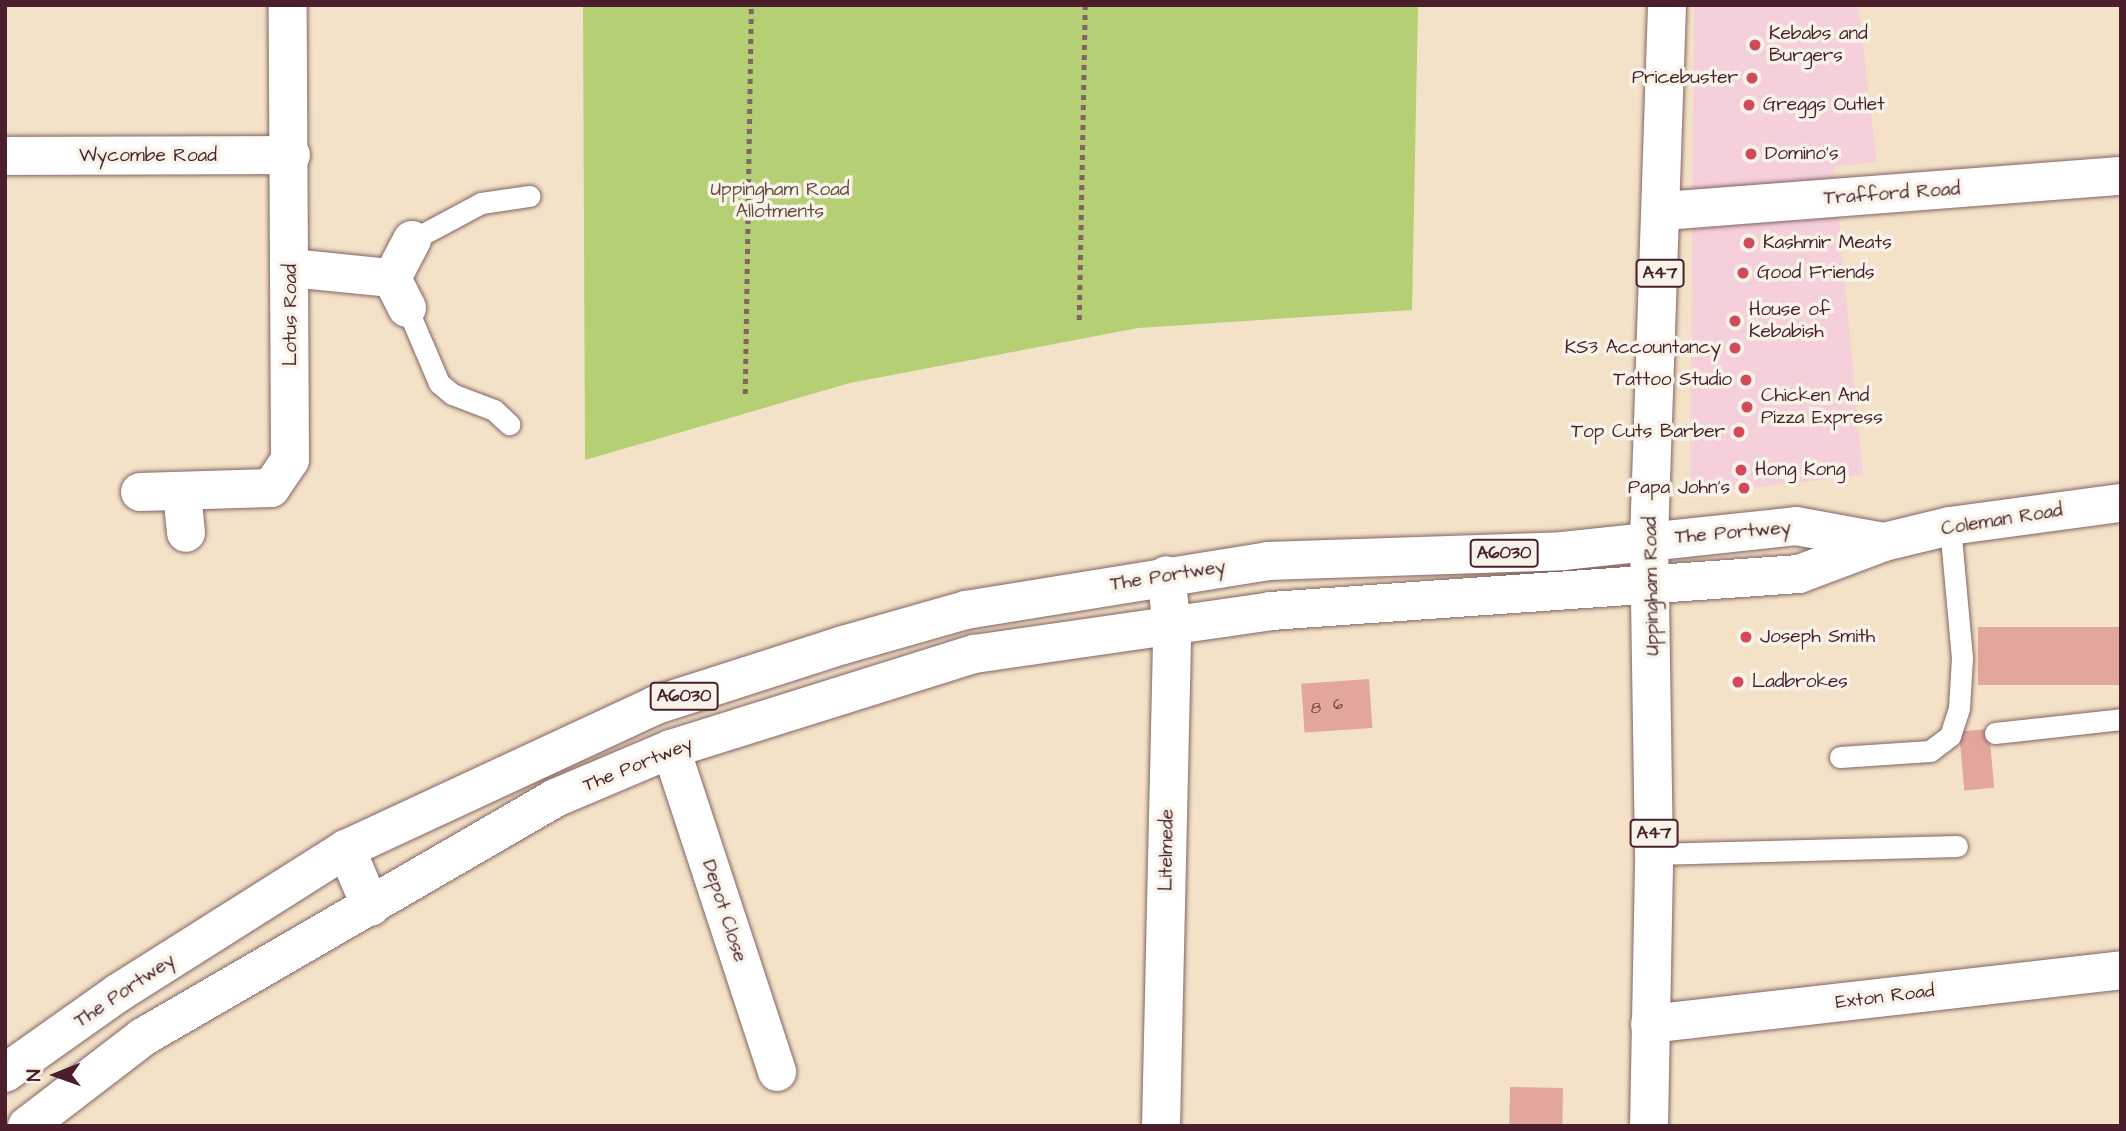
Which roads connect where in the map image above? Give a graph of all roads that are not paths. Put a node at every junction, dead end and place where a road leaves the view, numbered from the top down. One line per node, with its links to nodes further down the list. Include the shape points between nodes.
1 (288, 5): 3 (main road, Lotus Road)
2 (1667, 5): 7 (main road, Uppingham Road / A47)
3 (291, 155): 4 (main road, Wycombe Road); 9 (main road, Lotus Road)
4 (5, 156)
5 (2121, 176): 7 (main road, Trafford Road)
6 (529, 196): 8 (lane, via 481,203)
7 (1663, 211): 17 (main road, Uppingham Road / A47)
8 (412, 240): 10 (main road)
9 (291, 268): 10 (main road); 13 (main road, Lotus Road, via 290,460 271,488)
10 (400, 293): 11 (lane, via 439,383 452,394 494,410)
11 (509, 424)
12 (140, 492): 13 (main road, Lotus Road)
13 (183, 492): 16 (main road)
14 (2121, 503): 15 (main road, Coleman Road / A6030)
15 (1950, 526): 18 (main road, Coleman Road / A6030); 25 (lane, via 1962,658 1959,708 1950,736 1930,751)
16 (186, 533)
17 (1649, 540): 18 (main road, The Portwey / A6030, via 1796,526); 19 (main road, The Portwey / A6030, via 1563,551 1267,561); 20 (main road, Uppingham Road / A47)
18 (1884, 541): 20 (main road, The Portwey, via 1799,574)
19 (1166, 575): 21 (main road, Litelmede); 27 (main road, The Portwey / A6030, via 966,610 656,705)
20 (1652, 586): 21 (main road, The Portwey, via 1271,611); 28 (main road, Uppingham Road / A47)
21 (1172, 627): 24 (main road, The Portwey, via 974,654); 37 (main road, Litelmede)
22 (2121, 719): 23 (lane)
23 (1995, 733)
24 (671, 749): 29 (main road, The Portwey, via 555,798); 34 (main road, Depot Close)
25 (1840, 757)
26 (1957, 846): 28 (lane)
27 (346, 849): 29 (main road); 32 (main road, The Portwey / A6030)
28 (1654, 854): 31 (main road, Uppingham Road / A47)
29 (371, 907): 36 (main road, The Portwey, via 143,1037)
30 (2121, 970): 31 (main road, Exton Road)
31 (1650, 1024): 38 (main road, Uppingham Road / A47)
32 (49, 1042): 33 (main road); 35 (main road, The Portwey / A6030)
33 (5, 1045)
34 (777, 1072)
35 (5, 1073)
36 (27, 1126)
37 (1161, 1126)
38 (1649, 1126)

